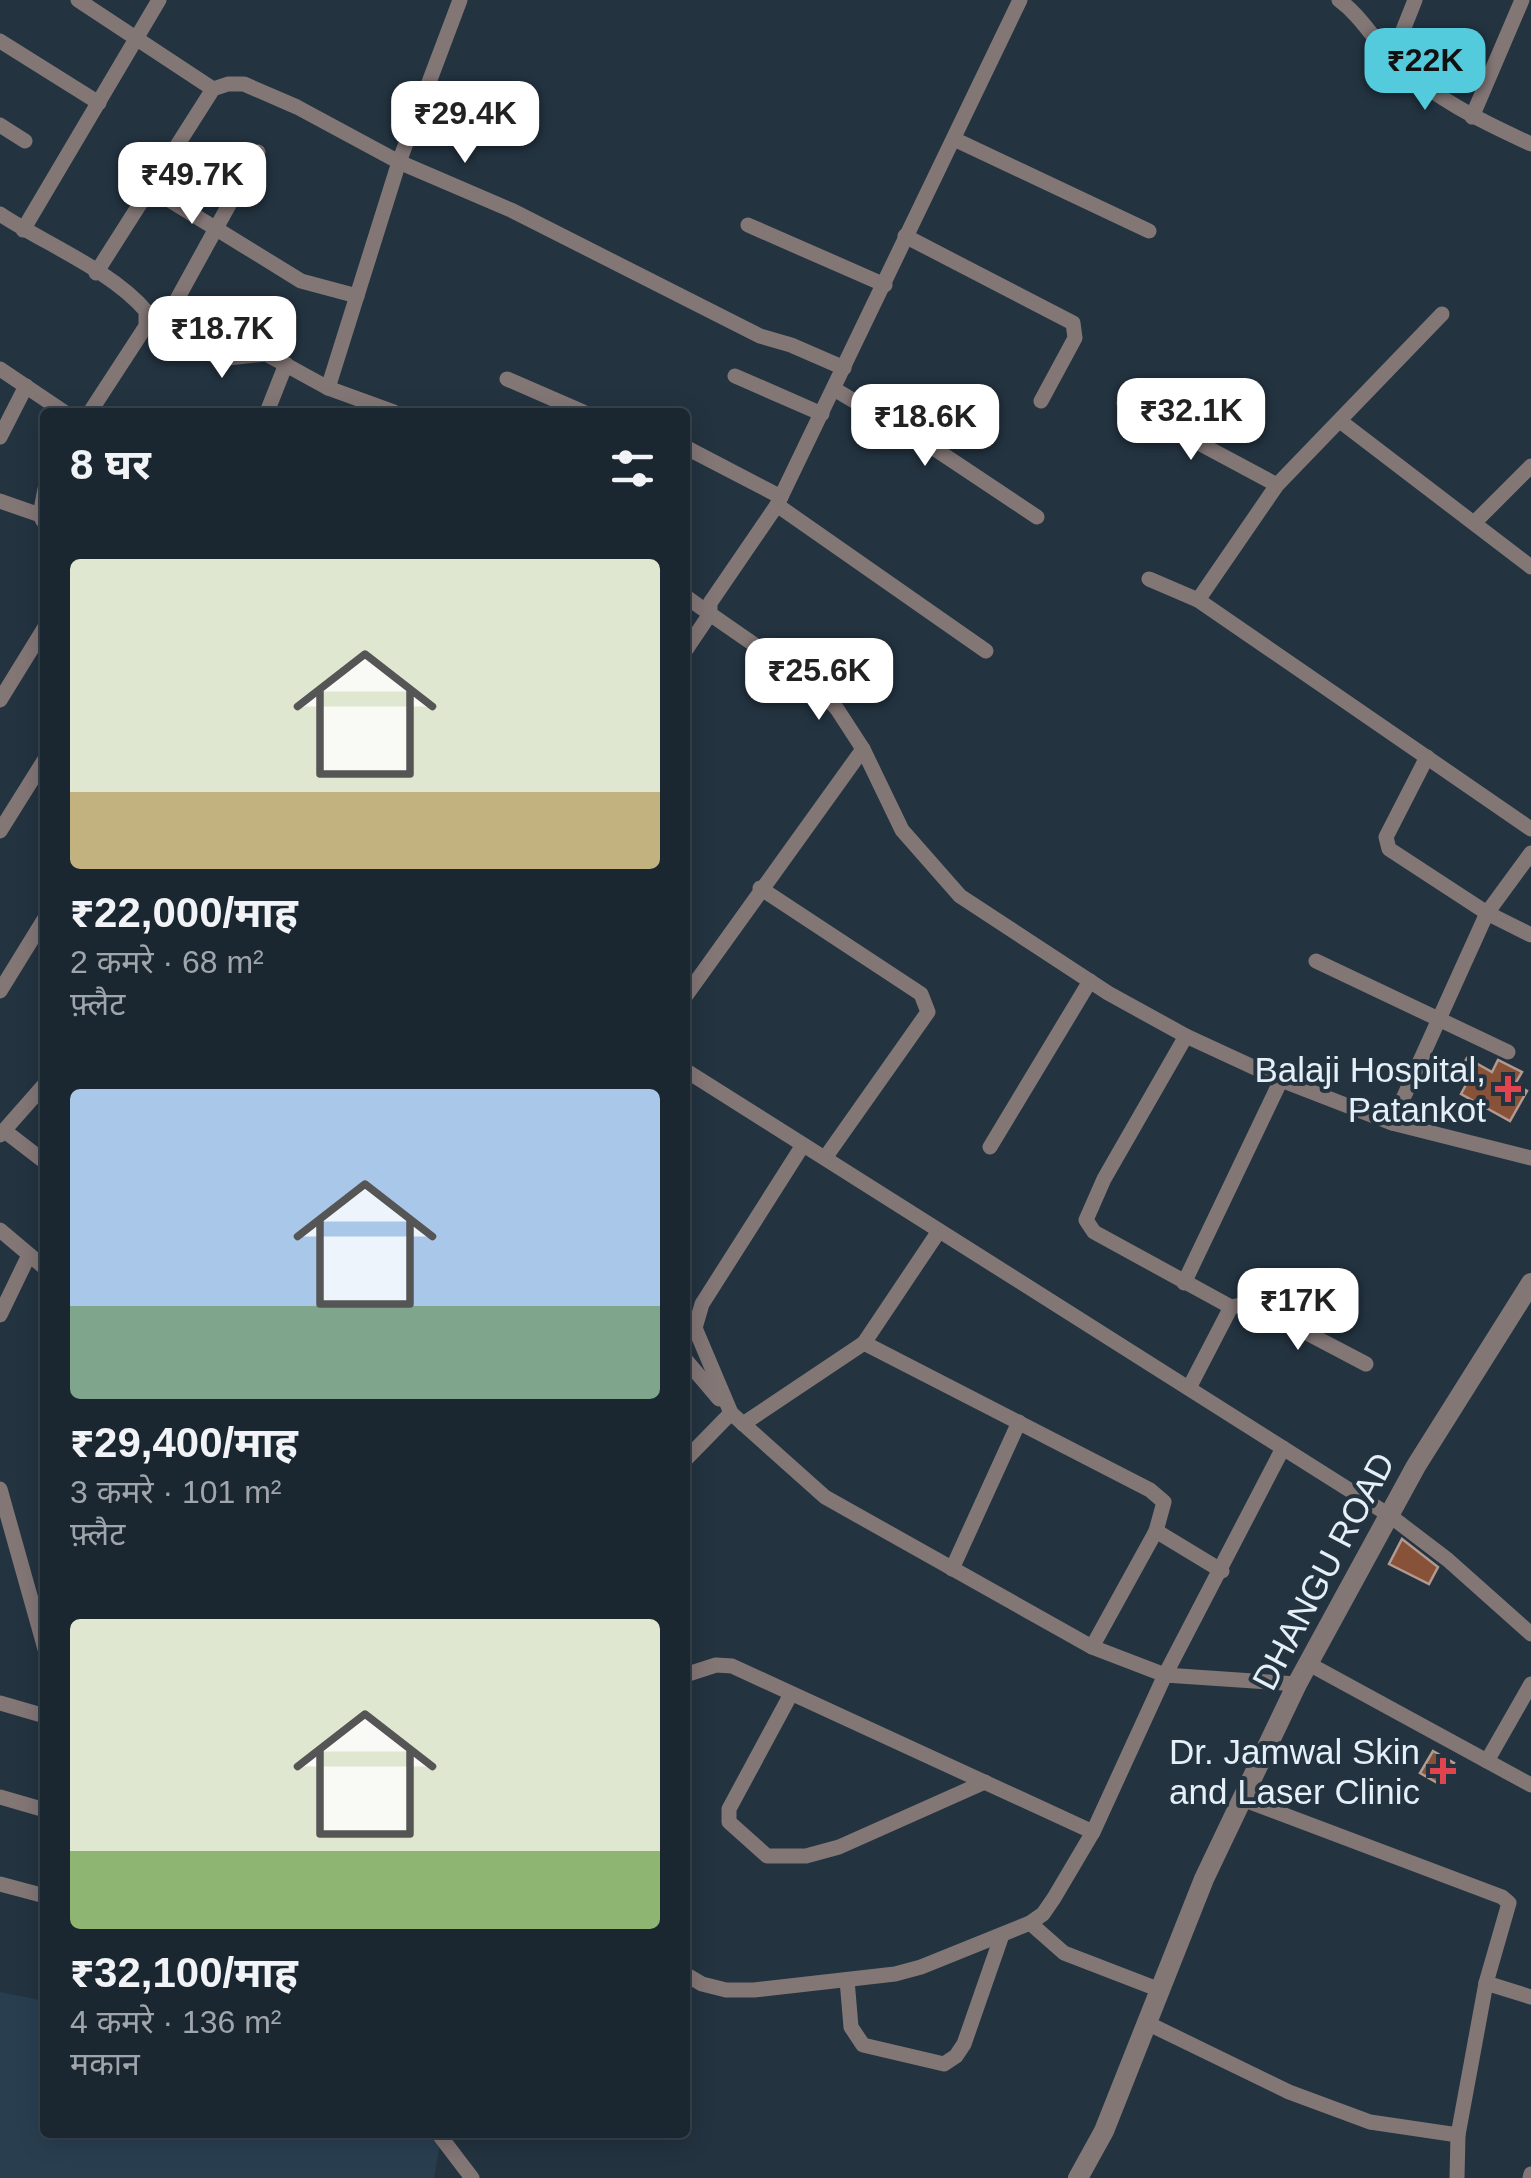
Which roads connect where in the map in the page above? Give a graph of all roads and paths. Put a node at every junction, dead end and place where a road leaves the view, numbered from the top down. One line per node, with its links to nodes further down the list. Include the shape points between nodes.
1 (78, 0): 10 (street)
2 (159, 0): 10 (street)
3 (440, 0): 8 (street)
4 (1020, 0): 17 (street)
5 (1339, 0): 12 (street)
6 (1415, 0): 12 (street)
7 (1521, 0): 9 (street); 15 (street)
8 (459, 4): 21 (street)
9 (1531, 6)
10 (137, 39): 13 (street); 14 (street)
11 (0, 41): 14 (street)
12 (1392, 58): 15 (street)
13 (213, 90): 21 (street, via 244,84); 22 (street)
14 (99, 103): 25 (street)
15 (1472, 117): 19 (street)
16 (0, 125): 18 (street)
17 (956, 140): 27 (street); 28 (street)
18 (25, 141)
19 (1531, 144)
20 (258, 152): 26 (street)
21 (399, 162): 31 (street); 36 (street, via 760,336)
22 (150, 188): 26 (street); 29 (street)
23 (0, 214): 25 (street)
24 (748, 225): 30 (street)
25 (23, 230): 29 (street)
26 (217, 230): 31 (street, via 301,281); 34 (street)
27 (1150, 230)
28 (905, 236): 30 (street); 43 (street, via 1073,323 1075,338)
29 (96, 272): 32 (street)
30 (885, 284): 36 (street)
31 (357, 296): 41 (street)
32 (146, 310): 34 (street); 46 (street, via 146,326)
33 (1442, 314): 51 (street)
34 (164, 324): 35 (street, via 219,358 260,353)
35 (286, 364): 41 (street); 47 (street)
36 (844, 368): 42 (street)
37 (0, 369): 40 (street)
38 (736, 376): 50 (street)
39 (507, 379): 49 (street)
40 (26, 386): 45 (street); 52 (street)
41 (328, 388): 48 (street)
42 (834, 389): 50 (street); 58 (street)
43 (1042, 400)
44 (1124, 403): 55 (street)
45 (58, 408)
46 (95, 408)
47 (270, 408)
48 (383, 408)
49 (574, 408)
50 (822, 414): 57 (street)
51 (1340, 421): 55 (street); 60 (street)
52 (0, 437)
53 (690, 450): 57 (street)
54 (1531, 466): 60 (street)
55 (1277, 485): 64 (street)
56 (0, 501): 59 (street)
57 (779, 501): 65 (street, via 710,603); 68 (street)
58 (1037, 516)
59 (40, 519)
60 (1475, 522): 61 (street)
61 (1531, 567)
62 (1148, 578): 64 (street)
63 (690, 600): 65 (street)
64 (1198, 600): 71 (street)
65 (710, 614): 67 (street); 70 (street, via 821,691)
66 (40, 635): 69 (street)
67 (690, 643)
68 (986, 651)
69 (0, 700)
70 (863, 749): 76 (street); 81 (street, via 902,830 960,896)
71 (1428, 757): 73 (street); 77 (street, via 1386,843)
72 (40, 773): 74 (street)
73 (1531, 828)
74 (0, 831)
75 (1531, 853): 77 (street)
76 (760, 888): 83 (street); 94 (street, via 922,994 928,1006)
77 (1487, 912): 79 (street); 84 (street)
78 (40, 926): 82 (street)
79 (1531, 936)
80 (1316, 961): 84 (street)
81 (1090, 981): 85 (street); 93 (street)
82 (0, 990)
83 (690, 990)
84 (1440, 1018): 86 (street); 90 (street)
85 (1186, 1036): 88 (street); 102 (street, via 1086,1220 1094,1232)
86 (1508, 1052)
87 (690, 1073): 92 (street)
88 (1281, 1080): 90 (street); 102 (street)
89 (40, 1090): 91 (street)
90 (1392, 1123): 95 (street)
91 (3, 1134): 96 (street)
92 (804, 1145): 94 (street); 109 (street, via 695,1320)
93 (990, 1146)
94 (825, 1158): 98 (street)
95 (1531, 1158)
96 (40, 1159)
97 (0, 1230): 99 (street)
98 (940, 1230): 105 (street); 108 (street)
99 (30, 1255): 100 (street); 104 (street)
100 (40, 1264)
101 (1531, 1283): 114 (street, DHANGU ROAD)
102 (1184, 1284): 103 (street)
103 (1232, 1306): 106 (street, via 1250,1304); 108 (street)
104 (0, 1315)
105 (864, 1343): 109 (street); 110 (street)
106 (1366, 1364)
107 (690, 1365): 109 (street)
108 (1189, 1388): 111 (street)
109 (737, 1418): 112 (street); 116 (street, via 824,1496)
110 (1019, 1422): 115 (street, via 1160,1496 1164,1506); 116 (street)
111 (1284, 1448): 114 (street); 117 (street)
112 (690, 1456)
113 (0, 1489): 118 (street)
114 (1389, 1515): 119 (street); 121 (street, DHANGU ROAD)
115 (1156, 1532): 117 (street); 120 (street)
116 (952, 1569): 120 (street)
117 (1222, 1571): 123 (street)
118 (40, 1631)
119 (1531, 1634)
120 (1092, 1648): 123 (street)
121 (1308, 1664): 124 (street, DHANGU ROAD); 129 (street)
122 (690, 1674): 126 (street, via 732,1666)
123 (1166, 1675): 124 (street); 135 (street)
124 (1297, 1684): 133 (street, DHANGU ROAD)
125 (1531, 1684): 129 (street)
126 (792, 1694): 130 (street); 130 (street, via 729,1809 728,1822 768,1856 840,1847)
127 (0, 1702): 128 (street)
128 (40, 1714)
129 (1487, 1761): 131 (street)
130 (985, 1782): 135 (street)
131 (1531, 1785)
132 (0, 1797): 134 (street)
133 (1242, 1800): 142 (street, via 1507,1900); 143 (street, DHANGU ROAD)
134 (40, 1809)
135 (1093, 1832): 138 (street, via 1054,1898)
136 (0, 1884): 137 (street)
137 (40, 1895)
138 (1030, 1924): 139 (street); 143 (street, via 1064,1953)
139 (1002, 1935): 141 (street, via 922,1968); 141 (street, via 964,2044 944,2064 863,2045 851,2028)
140 (690, 1977): 141 (street, via 726,1990)
141 (847, 1980)
142 (1486, 1984): 144 (street); 146 (street)
143 (1160, 1990): 145 (street, DHANGU ROAD)
144 (1531, 1996)
145 (1147, 2023): 146 (street, via 1290,2092 1370,2122); 149 (street, DHANGU ROAD)
146 (1458, 2135): 150 (street)
147 (442, 2138): 148 (street)
148 (472, 2178)
149 (1078, 2178)
150 (1457, 2178)

